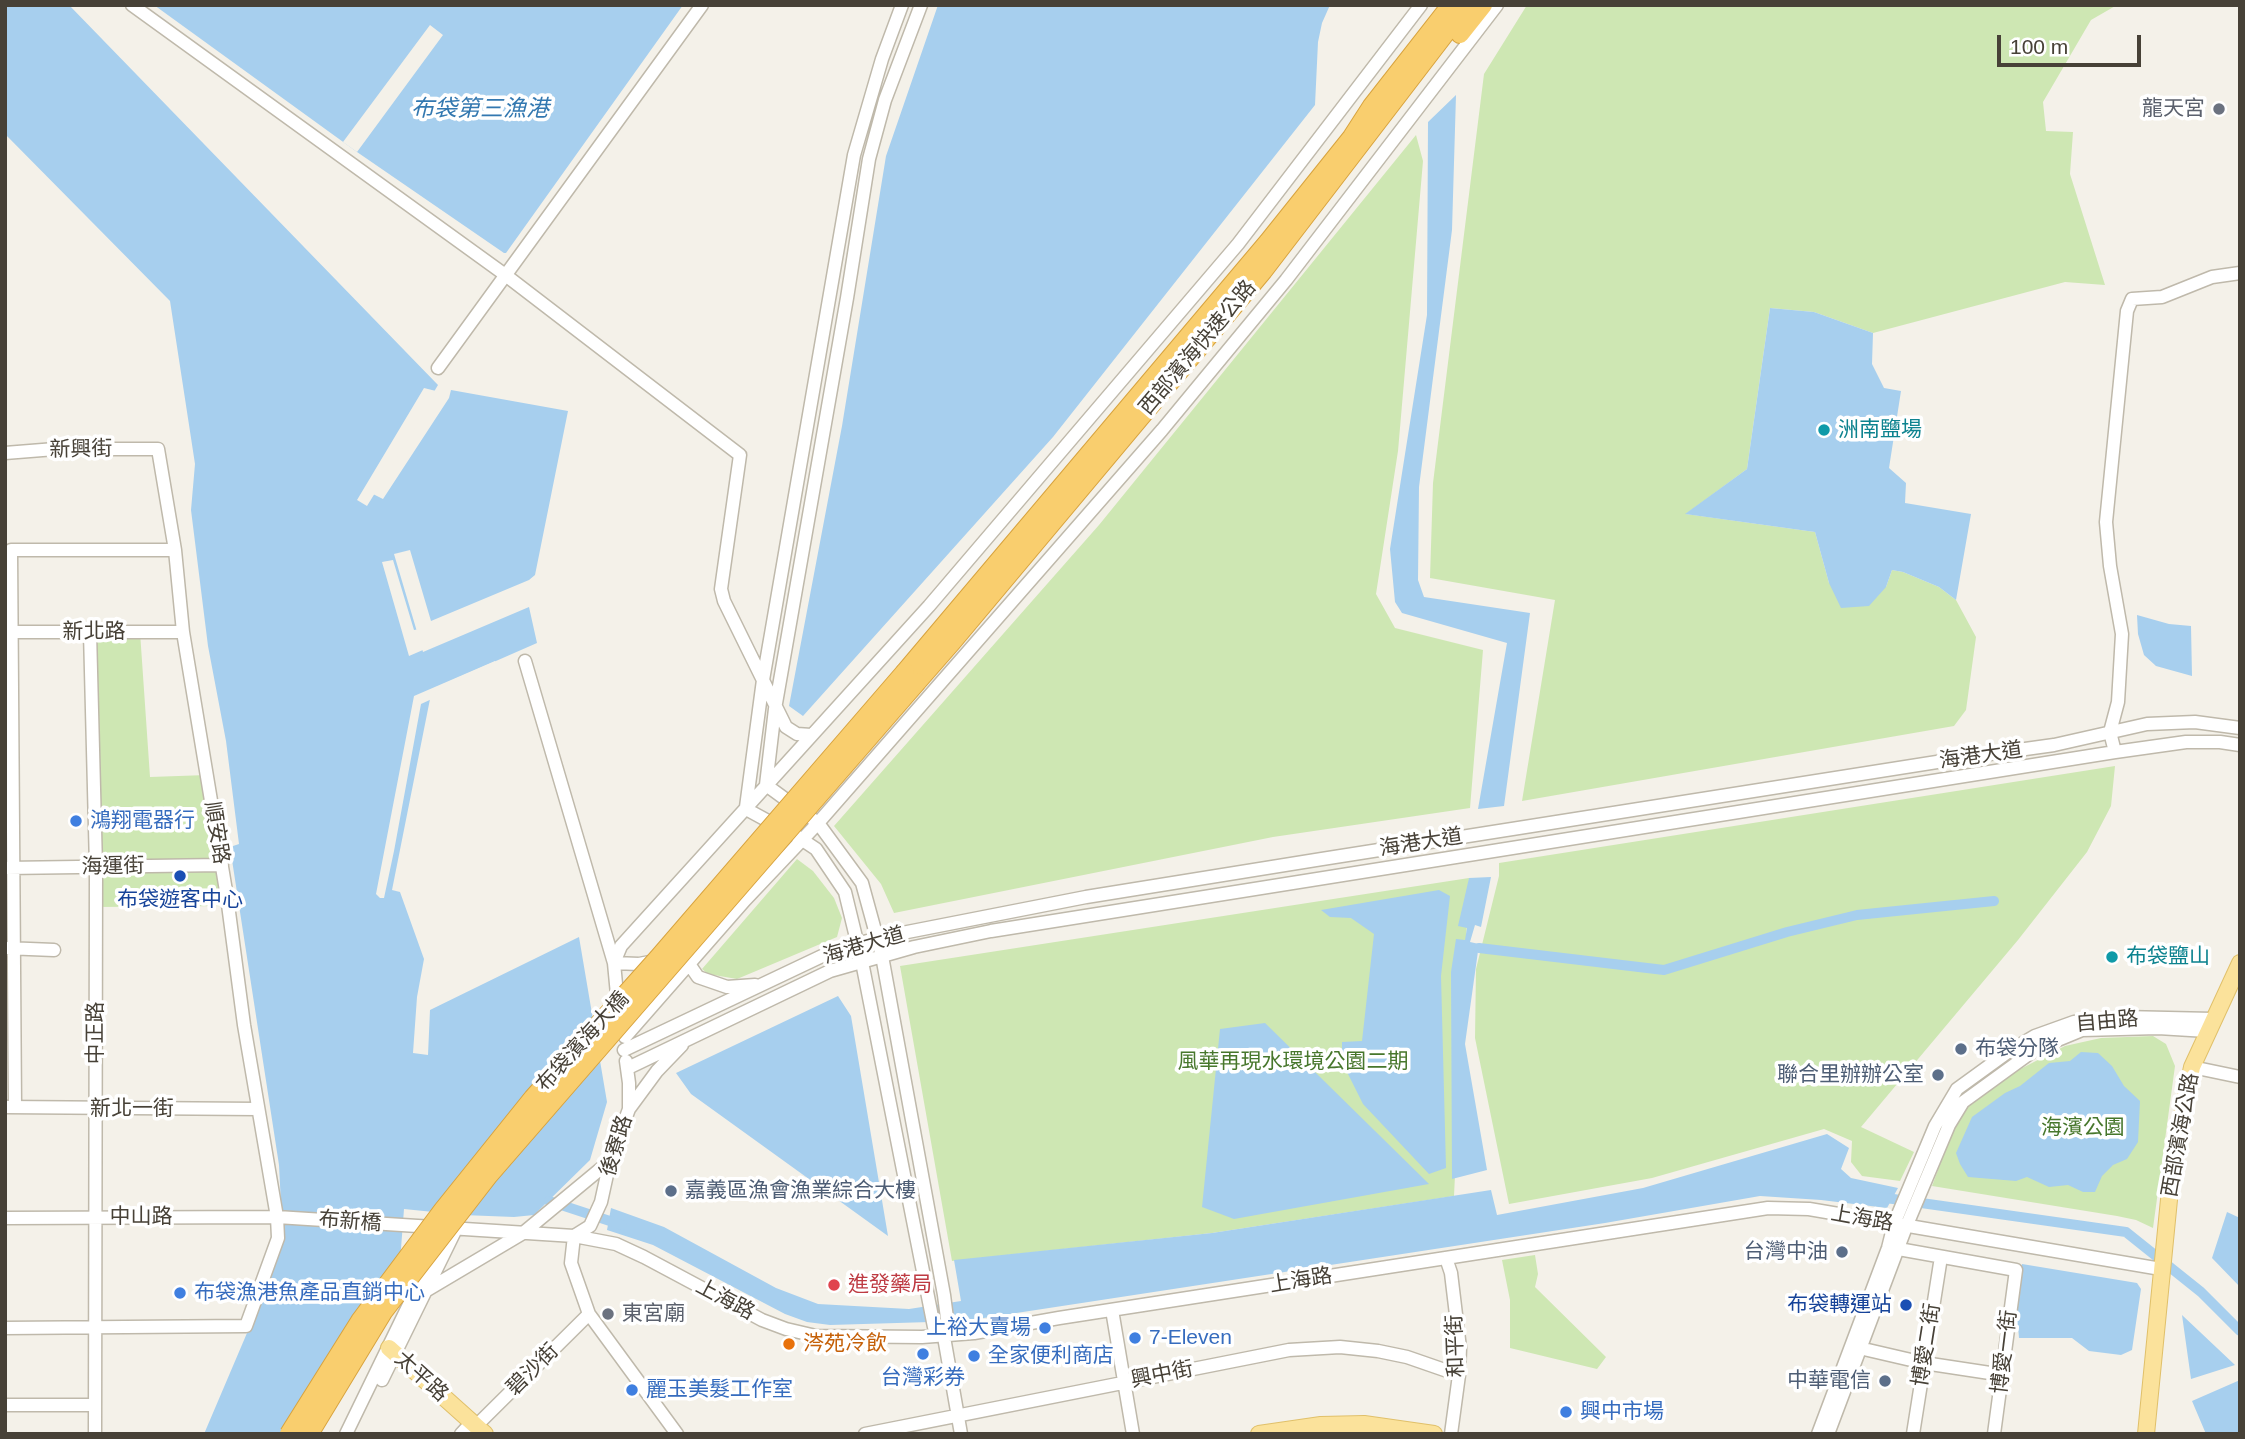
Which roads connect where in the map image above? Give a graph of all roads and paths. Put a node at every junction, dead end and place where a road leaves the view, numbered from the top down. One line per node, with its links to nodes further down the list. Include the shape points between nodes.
1 (132, 5): 14 (street)
2 (702, 5): 14 (street)
3 (902, 5): 24 (street, via 854,155)
4 (921, 5): 25 (street, via 885,100 869,159)
5 (1421, 5): 29 (street, via 1238,244 929,606)
6 (1443, 5): 11 (highway)
7 (1451, 5): 11 (highway, 西部濱海快速公路)
8 (1467, 5): 12 (highway, 西部濱海快速公路)
9 (1483, 5): 12 (highway, via 1388,123)
10 (1497, 5): 35 (street, via 1277,291)
11 (1372, 106): 23 (highway, 西部濱海快速公路, via 1244,272)
12 (1335, 180): 23 (highway, 西部濱海快速公路, via 952,642)
13 (2240, 273): 28 (street, via 2212,277 2162,297 2132,299 2127,311 2106,523 2122,634 2118,702)
14 (504, 274): 15 (street); 24 (street, via 740,455 721,589)
15 (438, 368)
16 (158, 449): 17 (street, 新興街); 18 (street, 順安路)
17 (5, 453)
18 (175, 550): 19 (street, via 11,550); 21 (street, 順安路)
19 (9, 632): 20 (street, 新北路); 26 (street)
20 (90, 632): 21 (street, 新北路); 38 (street, 中正路)
21 (183, 632): 37 (street, 順安路)
22 (524, 661): 40 (street, 後寮路)
23 (911, 677): 93 (highway, 布袋濱海大橋, bridge, via 525,1108 360,1321); 94 (highway, 布袋濱海大橋, bridge, via 489,1175 383,1312)
24 (763, 680): 25 (street); 34 (street)
25 (775, 709): 29 (street, via 786,727); 32 (street)
26 (9, 715): 33 (street)
27 (2240, 728): 28 (street, 海港大道, via 2195,722 2147,724)
28 (2110, 732): 31 (street); 42 (street, 海港大道, via 2054,745 1086,897)
29 (811, 735): 32 (street)
30 (2240, 746): 31 (street, 海港大道, via 2186,742)
31 (2115, 752): 47 (street, 海港大道, via 991,931)
32 (766, 785): 34 (street); 35 (street)
33 (9, 788): 39 (street)
34 (746, 809): 36 (street); 41 (street)
35 (818, 823): 36 (street); 42 (street, via 862,883)
36 (802, 839): 43 (street); 44 (street, via 816,849 845,892)
37 (222, 865): 38 (street, 海運街); 62 (street, 順安路)
38 (96, 867): 39 (street, 海運街); 60 (street, 中正路)
39 (9, 868): 45 (street)
40 (603, 928): 41 (street, via 617,936); 49 (street, 後寮路)
41 (632, 933): 49 (street)
42 (877, 939): 44 (street, 海港大道); 47 (street)
43 (708, 943): 49 (street, via 689,953 639,964); 51 (street)
44 (858, 944): 48 (street); 52 (street, 海港大道, via 839,948)
45 (9, 948): 46 (street); 59 (street)
46 (54, 950)
47 (882, 956): 48 (street, 海港大道); 81 (street, via 945,1302)
48 (862, 962): 54 (street, 海港大道, via 830,971); 81 (street, via 934,1327)
49 (614, 963): 55 (street, 後寮路)
50 (2240, 963): 53 (main road, 西部濱海公路)
51 (689, 964): 52 (street, via 698,977 727,987); 55 (street)
52 (762, 984): 55 (street, 海港大道)
53 (2210, 1025): 56 (main road, 西部濱海公路); 67 (street, 自由路, via 2123,1017 2074,1022 2008,1052 1957,1089 1935,1126)
54 (688, 1038): 57 (street, 海港大道); 61 (street)
55 (625, 1044): 57 (street, 後寮路)
56 (2192, 1067): 58 (street); 75 (main road, 西部濱海公路, via 2172,1169)
57 (628, 1068): 61 (street, 後寮路)
58 (2240, 1077)
59 (10, 1107): 60 (street, 新北一街)
60 (96, 1109): 62 (street, 新北一街); 64 (street, 中正路)
61 (629, 1109): 63 (street, 後寮路)
62 (258, 1110): 65 (street, 順安路)
63 (610, 1161): 70 (street); 71 (street, 後寮路, via 596,1214 590,1226)
64 (97, 1217): 65 (street, 中山路); 66 (street, 中山路); 80 (street, 中正路)
65 (277, 1217): 68 (street, 布新橋); 80 (street, 順安路, via 278,1238 246,1326)
66 (5, 1218)
67 (1902, 1220): 72 (street); 74 (street, 上海路, via 1768,1208); 75 (street, 上海路)
68 (423, 1227): 69 (street, 上海路)
69 (456, 1229): 70 (street, 上海路); 76 (street); 83 (street, via 428,1267)
70 (523, 1233): 71 (street, 上海路); 76 (street)
71 (574, 1236): 78 (street, via 571,1263); 81 (street, 上海路, via 616,1244 786,1329 816,1336)
72 (1893, 1248): 73 (street); 82 (street)
73 (1936, 1256): 84 (street, 博愛二街); 86 (street, 博愛一街, via 2016,1270)
74 (1446, 1258): 77 (street, 上海路); 85 (street, 和平街, via 1460,1348)
75 (2161, 1269): 108 (main road)
76 (427, 1290): 83 (street)
77 (1112, 1310): 81 (street, 上海路); 87 (street)
78 (589, 1314): 91 (street, 碧沙街); 97 (street)
79 (5, 1328): 80 (street)
80 (96, 1328): 89 (street, 中正路)
81 (946, 1331): 90 (street)
82 (1856, 1347): 84 (street); 104 (street); 105 (street)
83 (392, 1351): 91 (main road, 太平路); 95 (street); 96 (street)
84 (1924, 1363): 86 (street); 106 (street, 博愛二街)
85 (1459, 1375): 87 (street, 興中街, via 1407,1357 1340,1347 1289,1350); 103 (street, 和平街)
86 (2003, 1375): 107 (street, 博愛一街)
87 (1125, 1382): 90 (street, 興中街); 100 (street)
88 (5, 1405): 89 (street)
89 (95, 1405): 92 (street, 中正路)
90 (958, 1415): 98 (street, 興中街); 99 (street)
91 (474, 1429)
92 (95, 1434)
93 (289, 1434)
94 (309, 1434)
95 (346, 1434)
96 (355, 1434)
97 (677, 1434)
98 (865, 1434)
99 (961, 1434)
100 (1133, 1434)
101 (1259, 1434): 102 (main road, via 1321,1424 1364,1424)
102 (1434, 1434)
103 (1451, 1434)
104 (1818, 1434)
105 (1828, 1434)
106 (1913, 1434)
107 (1994, 1434)
108 (2146, 1434)

